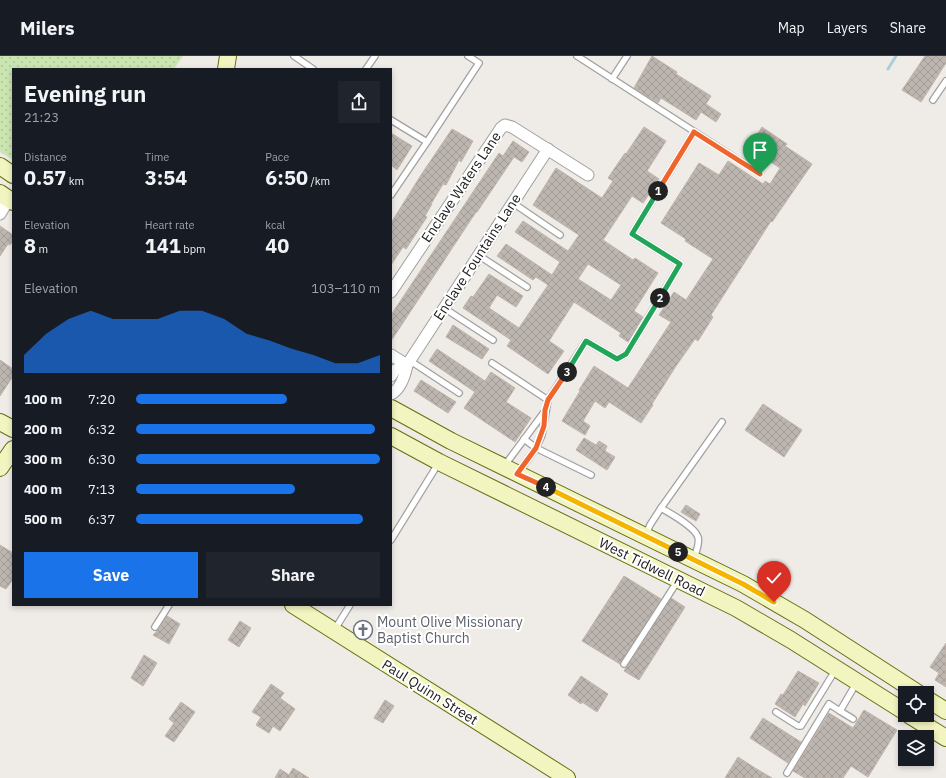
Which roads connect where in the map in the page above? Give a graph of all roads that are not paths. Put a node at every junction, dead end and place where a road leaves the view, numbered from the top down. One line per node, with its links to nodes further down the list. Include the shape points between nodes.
1 (228, 56): 7 (main road)
2 (294, 56): 8 (lane)
3 (375, 56): 9 (lane)
4 (468, 56): 15 (lane, via 478,63)
5 (577, 56): 10 (lane)
6 (627, 56): 10 (lane)
7 (226, 68)
8 (312, 68)
9 (367, 68)
10 (612, 79): 14 (lane)
11 (946, 81): 12 (lane)
12 (933, 100)
13 (392, 121): 15 (lane)
14 (694, 132): 19 (lane); 38 (lane, via 632,234 680,264 626,354 617,359 586,341)
15 (427, 142): 21 (lane)
16 (548, 149): 20 (street, Enclave Waters Lane); 23 (street, Enclave Fountains Lane); 28 (street, Enclave Waters Lane, via 512,127 505,125 501,128)
17 (0, 166): 18 (main road)
18 (12, 173)
19 (760, 174)
20 (588, 175)
21 (392, 194)
22 (7, 198): 24 (street)
23 (513, 203): 25 (lane); 26 (street, Enclave Fountains Lane)
24 (0, 214)
25 (560, 235)
26 (478, 255): 27 (lane); 29 (street, Enclave Fountains Lane)
27 (527, 288)
28 (392, 291)
29 (444, 308): 30 (lane); 32 (street, Enclave Fountains Lane)
30 (493, 340)
31 (392, 355): 32 (street)
32 (408, 363): 34 (street, Enclave Fountains Lane); 35 (street, Enclave Fountains Lane, via 404,377); 37 (lane)
33 (492, 363): 38 (lane)
34 (392, 374)
35 (395, 382): 36 (street, Enclave Fountains Lane)
36 (392, 393)
37 (459, 393)
38 (548, 400): 40 (lane)
39 (392, 409): 50 (main road, West Tidwell Road)
40 (545, 410): 45 (lane); 46 (lane, via 544,426)
41 (0, 422): 43 (main road)
42 (722, 422): 52 (lane)
43 (12, 428)
44 (392, 437): 48 (main road, West Tidwell Road)
45 (524, 439): 46 (lane); 50 (lane)
46 (536, 448): 50 (lane); 51 (lane)
47 (12, 450): 49 (main road)
48 (439, 462): 54 (lane); 55 (main road, West Tidwell Road)
49 (0, 468)
50 (511, 470): 53 (main road, West Tidwell Road)
51 (591, 475)
52 (661, 508): 53 (lane); 56 (lane, via 695,532 698,546)
53 (645, 536): 55 (main road); 56 (main road, West Tidwell Road)
54 (392, 538)
55 (634, 558): 57 (main road, West Tidwell Road)
56 (693, 560): 61 (main road, West Tidwell Road, via 743,584)
57 (678, 580): 64 (main road, West Tidwell Road, via 736,608); 65 (lane)
58 (168, 606): 62 (lane)
59 (295, 606): 63 (main road, Paul Quinn Street)
60 (349, 606): 63 (lane)
61 (805, 620): 64 (main road); 68 (main road, West Tidwell Road)
62 (155, 627)
63 (334, 631): 78 (main road, Paul Quinn Street)
64 (791, 640): 66 (main road, West Tidwell Road)
65 (624, 664)
66 (836, 669): 67 (main road, West Tidwell Road); 73 (lane, via 801,726)
67 (857, 682): 70 (main road, West Tidwell Road); 71 (lane)
68 (907, 686)
69 (934, 703): 72 (main road)
70 (898, 708)
71 (840, 711): 74 (lane); 77 (lane, via 829,704)
72 (946, 711)
73 (776, 712)
74 (853, 718)
75 (923, 722): 76 (main road)
76 (944, 733)
77 (787, 773)
78 (567, 778)

